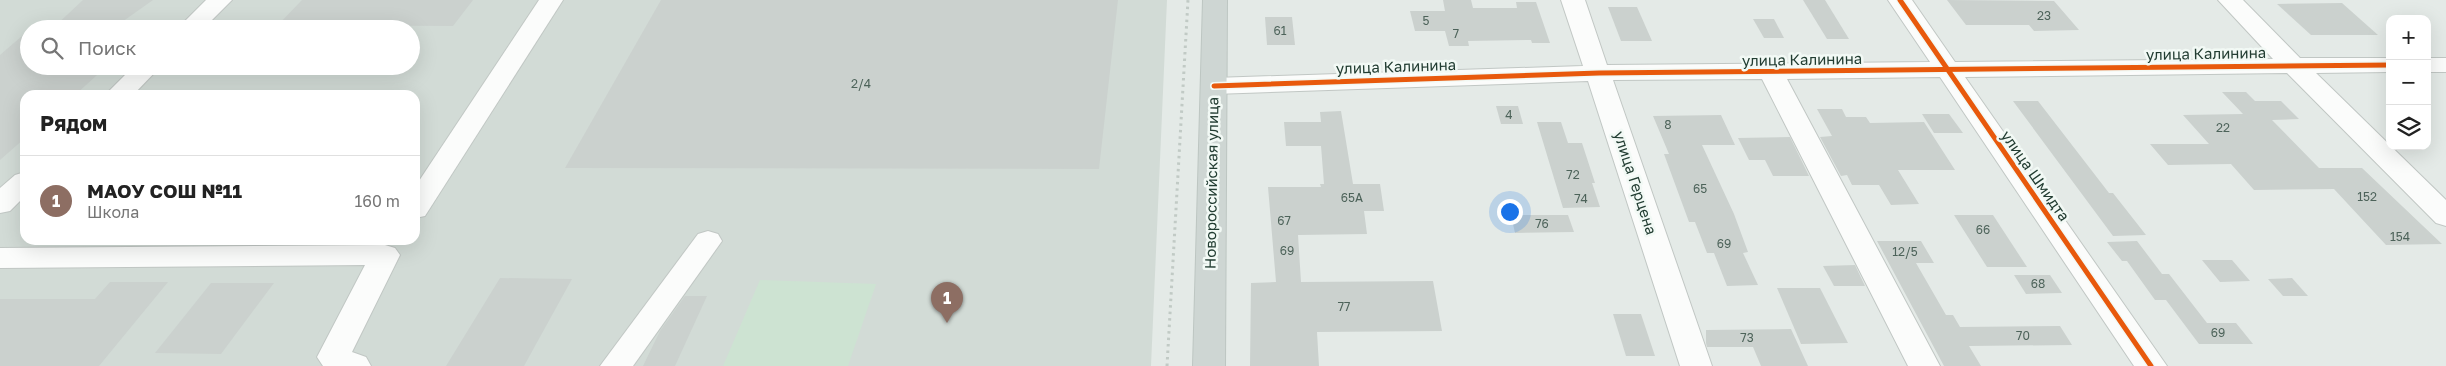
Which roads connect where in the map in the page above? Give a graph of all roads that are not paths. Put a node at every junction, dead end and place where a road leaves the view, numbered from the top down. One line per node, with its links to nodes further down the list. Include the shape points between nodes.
1 (220, 0): 7 (street)
2 (551, 0): 19 (street)
3 (1215, 0): 16 (main road, Новороссийская улица)
4 (1573, 0): 13 (street, улица Герцена)
5 (1900, 0): 12 (street, улица Шмидта)
6 (2230, 0): 8 (street)
7 (199, 20)
8 (2292, 65): 9 (street, улица Калинина); 12 (street, улица Калинина); 21 (street)
9 (2386, 65)
10 (2431, 65): 11 (street)
11 (2446, 65)
12 (1948, 70): 14 (street, улица Калинина); 30 (street, улица Шмидта)
13 (1599, 73): 14 (street, улица Калинина); 16 (street, улица Калинина); 28 (street, улица Герцена)
14 (1772, 73): 29 (street, улица Калинина)
15 (139, 75): 17 (street)
16 (1214, 86): 27 (main road, Новороссийская улица)
17 (123, 90)
18 (20, 186): 20 (street)
19 (420, 201)
20 (0, 204)
21 (2446, 216)
22 (708, 241): 26 (street)
23 (390, 247): 24 (street); 25 (street, via 333,357)
24 (0, 258)
25 (355, 366)
26 (616, 366)
27 (1209, 366)
28 (1696, 366)
29 (1924, 366)
30 (2151, 366)

